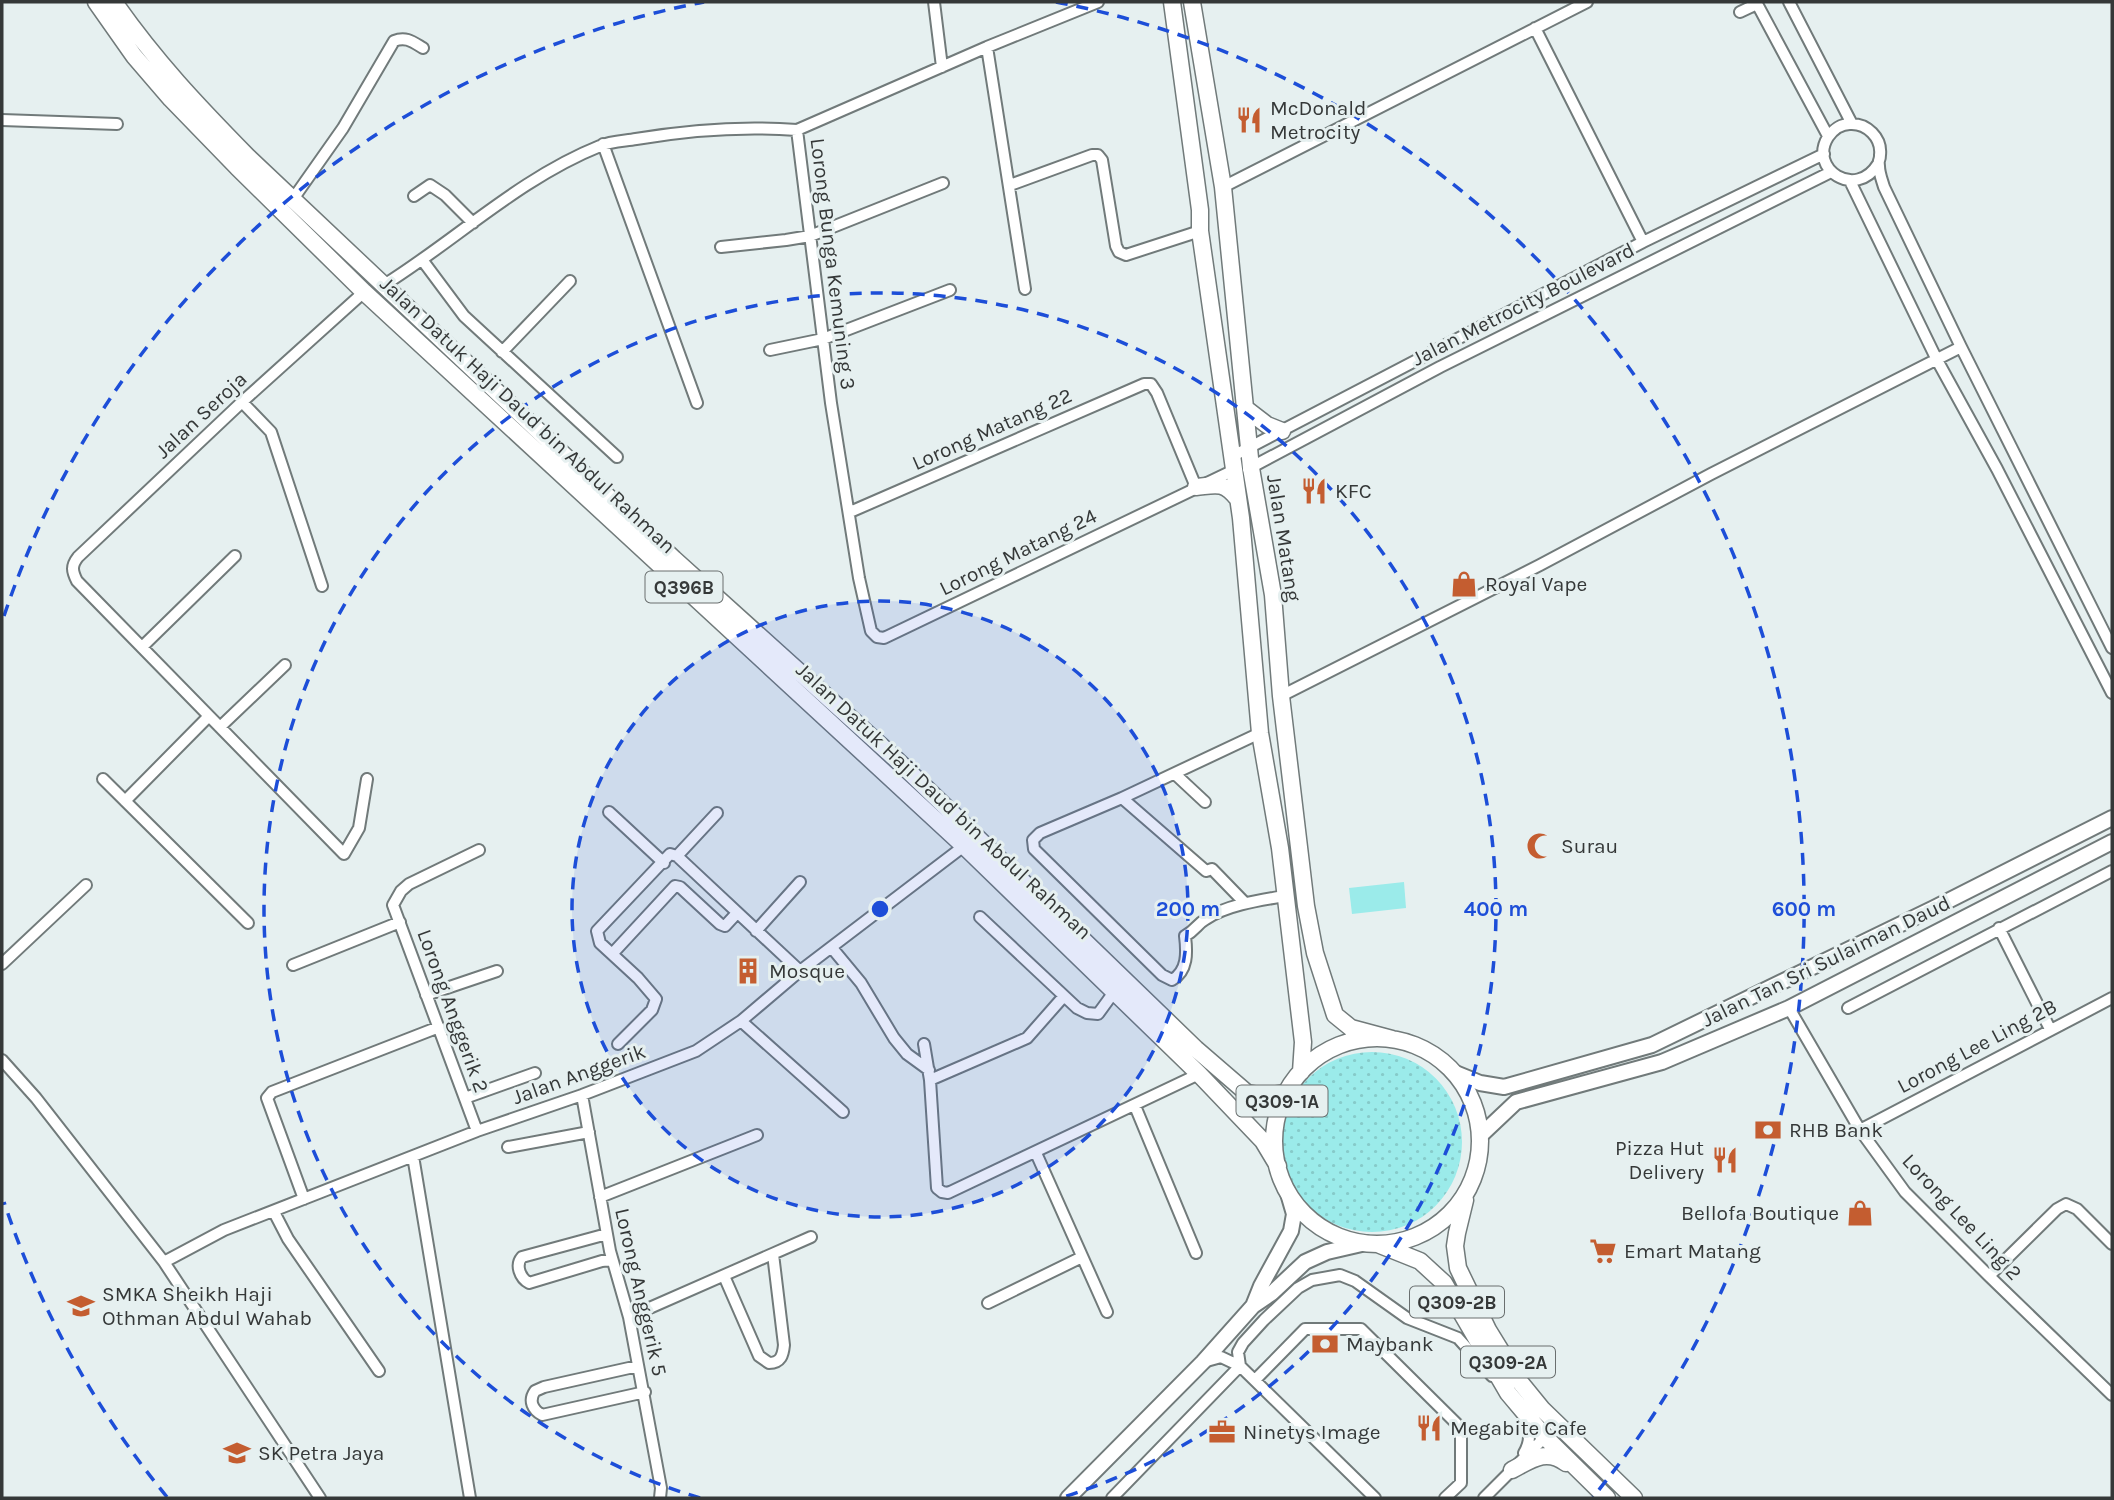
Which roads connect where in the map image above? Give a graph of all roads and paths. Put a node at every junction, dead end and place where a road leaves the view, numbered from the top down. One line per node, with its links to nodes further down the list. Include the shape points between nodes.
1 (96, 2): 40 (main road, Jalan Datuk Haji Daud bin Abdul Rahman / Q396B, via 171,99)
2 (114, 2): 29 (main road, Jalan Datuk Haji Daud bin Abdul Rahman, via 182,90)
3 (934, 2): 14 (street)
4 (1098, 2): 12 (street)
5 (1172, 2): 31 (main road, Jalan Matang)
6 (1192, 2): 27 (main road, Jalan Matang)
7 (1587, 2): 11 (street)
8 (1790, 2): 17 (street)
9 (1756, 3): 10 (street); 19 (street)
10 (1740, 12)
11 (1535, 28): 27 (street); 33 (street)
12 (987, 47): 14 (street); 26 (street)
13 (424, 48): 29 (street, via 410,40 394,41 343,128)
14 (942, 66): 18 (street)
15 (2, 120): 16 (street)
16 (117, 124)
17 (1852, 124): 19 (street); 22 (street, via 1876,137 1881,155)
18 (797, 130): 20 (street, via 763,127); 32 (street, Lorong Bunga Kemuning 3)
19 (1828, 136): 21 (street)
20 (603, 144): 30 (street, via 554,167); 49 (street)
21 (1824, 154): 23 (street); 33 (street, Jalan Metrocity Boulevard)
22 (1878, 164): 24 (street, via 1867,177); 42 (street, via 1884,187)
23 (1831, 172): 24 (street); 47 (street, Jalan Metrocity Boulevard)
24 (1850, 181): 45 (street)
25 (943, 183): 32 (street)
26 (1010, 185): 31 (street, via 1098,155 1119,252 1126,255); 38 (street)
27 (1223, 187): 50 (main road, Jalan Matang)
28 (414, 196): 30 (street, via 430,185)
29 (293, 199): 37 (main road, Jalan Datuk Haji Daud bin Abdul Rahman)
30 (473, 223): 35 (street)
31 (1200, 230): 54 (main road, Jalan Matang)
32 (810, 236): 34 (street); 41 (street, Lorong Bunga Kemuning 3)
33 (1643, 242): 46 (street, Jalan Metrocity Boulevard)
34 (721, 247)
35 (423, 261): 37 (street); 44 (street, via 464,316)
36 (570, 281): 44 (street)
37 (384, 285): 119 (main road, Jalan Datuk Haji Daud bin Abdul Rahman, via 898,761 1196,1049 1247,1093)
38 (1025, 289)
39 (950, 290): 41 (street)
40 (364, 292): 48 (street, Jalan Seroja); 80 (main road, Jalan Datuk Haji Daud bin Abdul Rahman / Q396B)
41 (823, 339): 43 (street); 58 (street, Lorong Bunga Kemuning 3)
42 (1961, 347): 45 (street); 63 (street)
43 (770, 350)
44 (502, 352): 53 (street)
45 (1937, 360): 65 (street); 66 (street)
46 (1380, 378): 47 (street); 51 (street, Jalan Metrocity Boulevard)
47 (1388, 395): 55 (street, Jalan Metrocity Boulevard)
48 (242, 402): 61 (street, via 271,432); 62 (street, Jalan Seroja, via 73,564 77,581)
49 (697, 403)
50 (1245, 408): 51 (main road); 52 (main road, Jalan Matang)
51 (1282, 431): 52 (street, Jalan Metrocity Boulevard)
52 (1250, 449): 54 (street, Jalan Metrocity Boulevard); 55 (main road, Jalan Matang)
53 (617, 457)
54 (1233, 468): 55 (street, Jalan Metrocity Boulevard); 56 (street, Lorong Matang 24); 57 (main road, Jalan Matang)
55 (1251, 468): 66 (main road, Jalan Matang, via 1273,595)
56 (1196, 487): 57 (main road, via 1221,484); 58 (street, Lorong Matang 22, via 1157,393 1151,384 1144,384); 60 (street, Lorong Matang 24, via 884,638 872,631)
57 (1237, 498): 69 (main road, Jalan Matang)
58 (850, 512): 60 (street, Lorong Bunga Kemuning 3)
59 (235, 556): 62 (street)
60 (859, 578)
61 (322, 586)
62 (142, 647): 67 (street)
63 (2112, 648)
64 (285, 665): 68 (street)
65 (2112, 693)
66 (1281, 696): 110 (main road, Jalan Matang, via 1306,906 1330,1001 1335,1015 1351,1028)
67 (209, 716): 68 (street); 74 (street)
68 (220, 727): 72 (street, via 345,854 359,828)
69 (1260, 733): 70 (street); 87 (main road, Jalan Matang)
70 (1175, 774): 73 (street); 75 (street)
71 (103, 779): 74 (street)
72 (367, 779)
73 (1122, 798): 88 (street, via 1206,871 1212,869); 88 (street, via 1040,833 1033,840 1034,849 1162,975 1172,980 1184,968 1185,936 1205,919)
74 (125, 801): 92 (street)
75 (1205, 802)
76 (609, 812): 83 (street)
77 (717, 813): 82 (street)
78 (2112, 817): 115 (main road, Jalan Tan Sri Sulaiman Daud, via 1652,1045 1504,1087)
79 (2112, 842): 105 (main road, Jalan Tan Sri Sulaiman Daud)
80 (964, 846): 95 (street, Jalan Anggerik); 101 (main road, Jalan Datuk Haji Daud bin Abdul Rahman / Q396B)
81 (479, 850): 91 (street, Lorong Anggerik 2, via 401,891 393,905)
82 (677, 856): 83 (street, via 670,854); 89 (street)
83 (664, 863): 96 (street, via 597,931 600,943)
84 (2112, 871): 93 (street)
85 (800, 882): 94 (street)
86 (86, 885): 97 (street)
87 (1285, 896): 88 (street); 114 (main road, Jalan Matang, via 1303,1042)
88 (1245, 903)
89 (737, 913): 94 (street); 96 (street, via 725,926 720,924 675,886)
90 (980, 918): 103 (street)
91 (400, 922): 98 (street); 102 (street, Lorong Anggerik 2)
92 (247, 923)
93 (1998, 928): 106 (street); 109 (street)
94 (756, 931): 100 (street)
95 (832, 948): 100 (street, Jalan Anggerik); 118 (street, via 861,983 894,1038)
96 (613, 953): 111 (street, via 656,999 652,1010)
97 (2, 964)
98 (293, 965)
99 (497, 971): 102 (street)
100 (800, 971): 107 (street, Jalan Anggerik)
101 (1114, 992): 103 (street, via 1094,1015); 117 (main road, Jalan Datuk Haji Daud bin Abdul Rahman / Q396B)
102 (426, 995): 108 (street, Lorong Anggerik 2)
103 (1064, 996): 118 (street, via 1027,1038)
104 (2112, 998): 109 (street, Lorong Lee Ling 2B)
105 (1789, 1008): 124 (street, Lorong Lee Ling 2); 128 (main road, Jalan Tan Sri Sulaiman Daud, via 1662,1062 1516,1102)
106 (1848, 1008)
107 (741, 1021): 120 (street, Jalan Anggerik, via 696,1051); 123 (street)
108 (439, 1027): 121 (street, Lorong Anggerik 2); 136 (street, via 272,1092 267,1098)
109 (2050, 1029): 124 (street, Lorong Lee Ling 2B)
110 (1392, 1039): 114 (main road, Q309-1A, via 1348,1042 1327,1051); 115 (main road, Q309-1A, via 1426,1050)
111 (618, 1044)
112 (924, 1044): 118 (street)
113 (2, 1060): 146 (street)
114 (1301, 1072): 119 (main road, Q309-1A)
115 (1453, 1072): 128 (main road, Q309-1A, via 1472,1102)
116 (535, 1073): 121 (street)
117 (1199, 1074): 122 (street); 132 (main road, Jalan Datuk Haji Daud bin Abdul Rahman / Q396B, via 1263,1141)
118 (930, 1075): 130 (street, via 937,1188 942,1192)
119 (1286, 1093): 132 (main road, Q309-1A, via 1276,1124)
120 (582, 1094): 125 (street, Jalan Anggerik); 126 (street, Lorong Anggerik 5)
121 (465, 1098): 125 (street, Lorong Anggerik 2)
122 (1135, 1106): 130 (street); 142 (street)
123 (843, 1112)
124 (1860, 1130): 148 (street, Lorong Lee Ling 2, via 1905,1192)
125 (477, 1131): 131 (street, Jalan Anggerik)
126 (589, 1132): 129 (street); 135 (street, Lorong Anggerik 5)
127 (757, 1135): 135 (street)
128 (1480, 1136): 134 (main road, Q309-1A, via 1479,1159)
129 (508, 1147)
130 (1036, 1153): 144 (street)
131 (413, 1156): 136 (street, Jalan Anggerik); 168 (street)
132 (1278, 1166): 133 (main road, Q309-1A)
133 (1287, 1190): 140 (main road, Q309-1A, via 1321,1226 1342,1237); 150 (main road, via 1294,1214 1291,1231)
134 (1468, 1191): 140 (main road, Q309-1A, via 1433,1228 1405,1240); 153 (main road, Q309-2A, via 1455,1246 1458,1268)
135 (600, 1198): 138 (street, Lorong Anggerik 5)
136 (304, 1199): 137 (street, Jalan Anggerik)
137 (274, 1212): 146 (street, Jalan Anggerik, via 224,1230); 157 (street)
138 (607, 1234): 145 (street, Lorong Anggerik 5); 145 (street, via 522,1257 519,1268 529,1283)
139 (811, 1237): 143 (street)
140 (1370, 1243): 150 (main road, via 1305,1262); 160 (main road, Q309-2B, via 1420,1261 1444,1283)
141 (2112, 1244): 148 (street, via 2066,1204)
142 (1196, 1253)
143 (772, 1254): 147 (street); 147 (street, via 784,1345 776,1362 759,1356)
144 (1082, 1257): 149 (street); 151 (street)
145 (612, 1260): 152 (street, Lorong Anggerik 5)
146 (164, 1262): 167 (street)
147 (724, 1276): 152 (street)
148 (1989, 1276): 161 (street, Lorong Lee Ling 2)
149 (988, 1303)
150 (1254, 1306): 154 (main road)
151 (1107, 1312)
152 (629, 1317): 155 (street, Lorong Anggerik 5)
153 (1488, 1330): 163 (main road, via 1498,1360 1544,1424); 175 (main road, Q309-2A, via 1542,1409)
154 (1203, 1362): 156 (street, via 1221,1357); 166 (main road)
155 (638, 1366): 159 (street, Lorong Anggerik 5); 159 (street, via 544,1387 533,1392 532,1404 547,1414)
156 (1240, 1366): 158 (street); 160 (street, via 1238,1352 1243,1343 1287,1296 1312,1280 1340,1275 1407,1318 1458,1338); 170 (street)
157 (379, 1371)
158 (1255, 1380): 171 (street); 172 (street, via 1305,1329 1361,1329 1461,1428 1461,1483)
159 (645, 1392): 169 (street, Lorong Anggerik 5)
160 (1508, 1393): 162 (main road, Q309-2B)
161 (2112, 1395)
162 (1518, 1406): 163 (main road, Q309-2B); 164 (street, via 1529,1430 1529,1442)
163 (1545, 1437): 164 (street); 165 (main road, Q309-2B)
164 (1512, 1470): 165 (main road, via 1550,1455); 173 (street)
165 (1587, 1479): 174 (main road, Q309-2B)
166 (1074, 1495)
167 (320, 1498)
168 (470, 1498)
169 (660, 1498)
170 (1112, 1498)
171 (1375, 1498)
172 (1445, 1498)
173 (1484, 1498)
174 (1607, 1498)
175 (1634, 1498)

